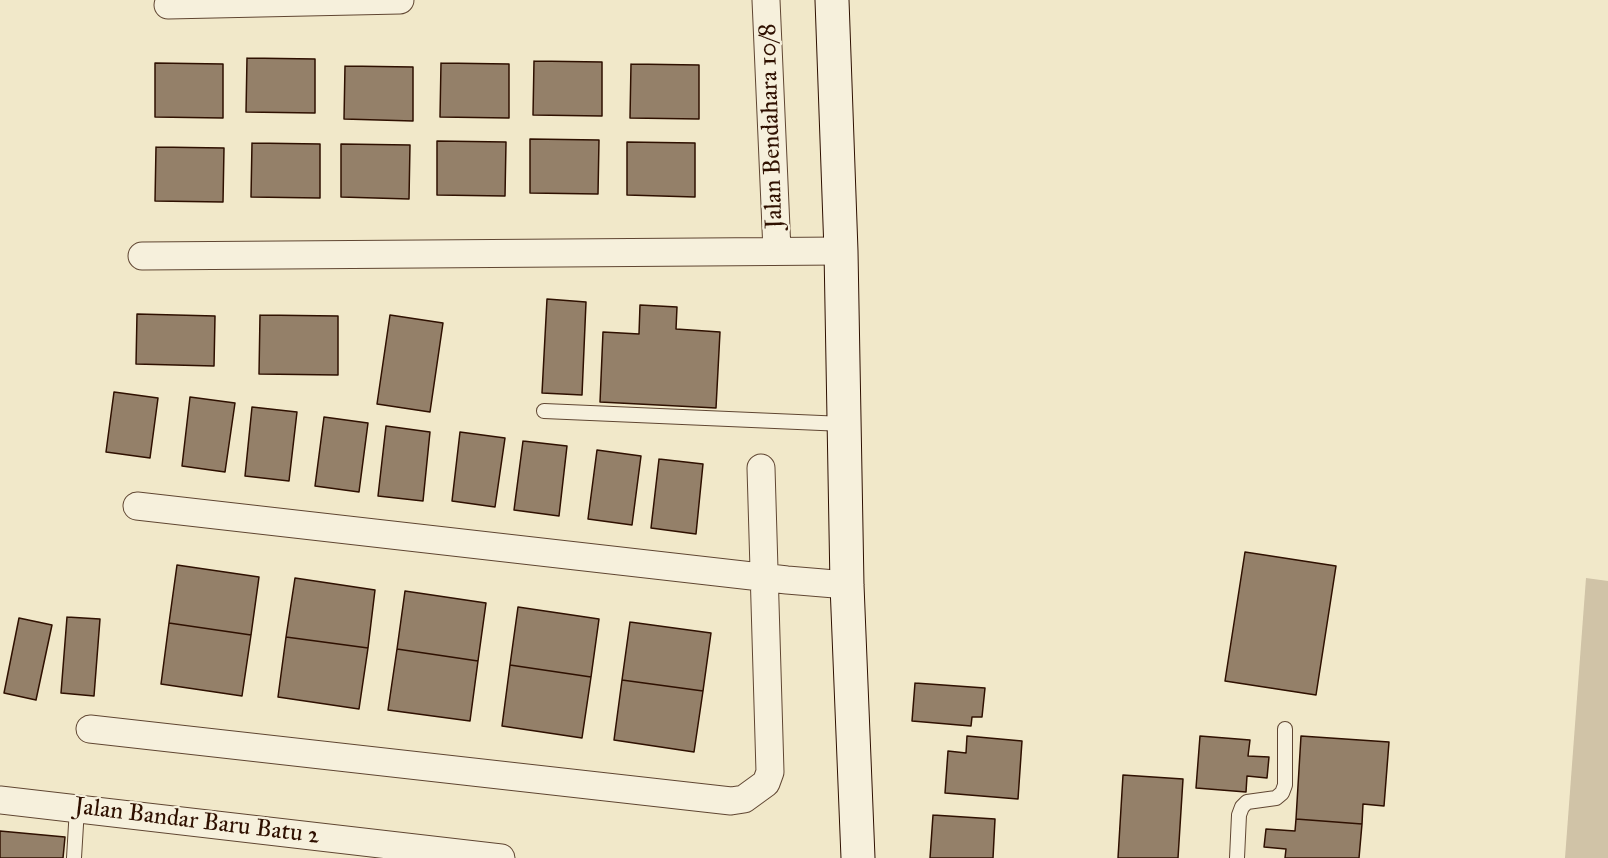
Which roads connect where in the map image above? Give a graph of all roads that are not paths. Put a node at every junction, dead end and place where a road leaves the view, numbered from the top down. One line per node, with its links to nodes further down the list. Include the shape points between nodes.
1 (400, 0): 4 (street)
2 (766, 0): 5 (street, Jalan Bendahara 10/8)
3 (832, 0): 6 (street)
4 (168, 5)
5 (777, 251): 6 (street); 7 (street)
6 (841, 251): 9 (street)
7 (142, 256)
8 (543, 411): 9 (lane)
9 (845, 424): 13 (street)
10 (761, 468): 12 (street)
11 (137, 506): 12 (street)
12 (765, 578): 13 (street); 14 (street, via 770,772 766,783 744,800)
13 (847, 585): 20 (street)
14 (90, 729)
15 (1285, 729): 21 (lane, via 1285,785 1276,798 1247,802 1242,807)
16 (0, 800): 17 (street, Jalan Bandar Baru Batu 2)
17 (77, 808): 18 (street, Jalan Bandar Baru Batu 2); 19 (lane)
18 (488, 857)
19 (74, 858)
20 (858, 858)
21 (1237, 858)

